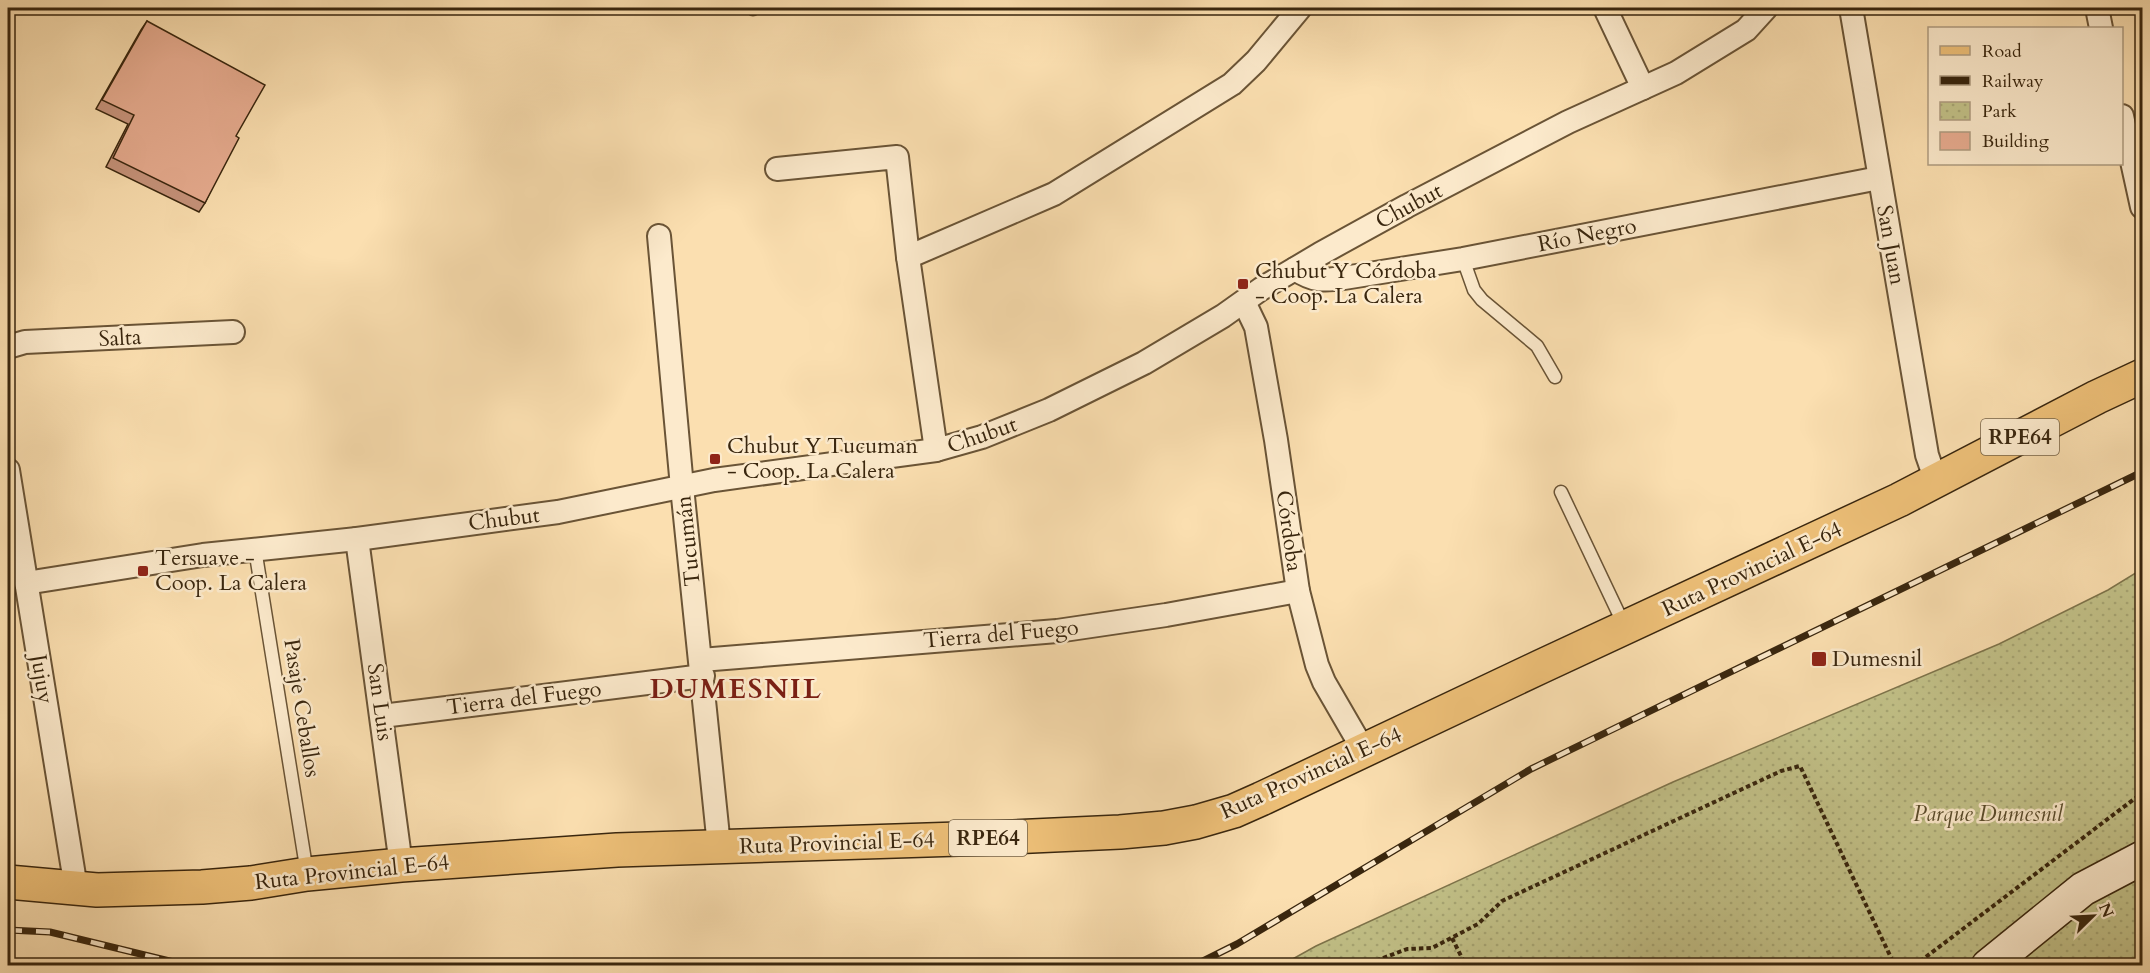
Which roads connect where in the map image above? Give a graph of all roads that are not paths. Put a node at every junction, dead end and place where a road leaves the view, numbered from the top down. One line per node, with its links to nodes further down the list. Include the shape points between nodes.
1 (1300, 8): 13 (street, via 1232,84 1054,194)
2 (1605, 8): 7 (street)
3 (1766, 8): 7 (street, Chubut, via 1731,41)
4 (1851, 8): 10 (street, San Juan)
5 (2097, 8): 6 (street)
6 (2102, 27)
7 (1643, 88): 15 (street, Chubut, via 1544,134)
8 (2123, 125): 11 (street)
9 (777, 169): 13 (street, via 897,157)
10 (1879, 178): 14 (street, Río Negro); 23 (street, San Juan, via 1927,455)
11 (2142, 207)
12 (659, 236): 24 (street, Tucumán)
13 (909, 257): 21 (street)
14 (1463, 259): 15 (street, Río Negro, via 1326,280 1308,278); 20 (lane, via 1474,290 1537,346)
15 (1295, 269): 16 (street, Chubut)
16 (1244, 302): 21 (street, Chubut, via 1144,363 1077,397 1009,427); 30 (street, Córdoba, via 1256,327)
17 (233, 332): 18 (street, Salta, via 25,342)
18 (8, 347)
19 (2142, 376): 23 (main road, Ruta Provincial E-64 / RPE64)
20 (1555, 377)
21 (936, 450): 24 (street, Chubut)
22 (8, 470): 26 (street, Jujuy)
23 (1936, 481): 31 (main road, Ruta Provincial E-64 / RPE64)
24 (682, 487): 27 (street, Chubut, via 558,512); 32 (street, Tucumán)
25 (1561, 492): 31 (lane)
26 (11, 515): 29 (street, Jujuy)
27 (357, 539): 28 (street, Chubut); 33 (street, San Luis)
28 (255, 549): 29 (street, Chubut); 38 (lane, Pasaje Ceballos)
29 (26, 583): 40 (street, Jujuy)
30 (1298, 591): 32 (street, Tierra del Fuego, via 1057,631); 34 (street, Córdoba, via 1324,682)
31 (1625, 628): 34 (main road, Ruta Provincial E-64 / RPE64)
32 (702, 668): 33 (street, Tierra del Fuego); 35 (street, Tucumán)
33 (382, 716): 37 (street, San Luis)
34 (1364, 751): 35 (main road, Ruta Provincial E-64 / RPE64, via 1234,811 1164,828)
35 (720, 846): 37 (main road, Ruta Provincial E-64 / RPE64)
36 (2142, 858): 41 (street, via 2083,889)
37 (401, 865): 38 (main road, Ruta Provincial E-64 / RPE64)
38 (307, 874): 40 (main road, Ruta Provincial E-64 / RPE64, via 202,887)
39 (8, 882): 40 (main road, Ruta Provincial E-64 / RPE64)
40 (76, 888)
41 (1988, 966)

